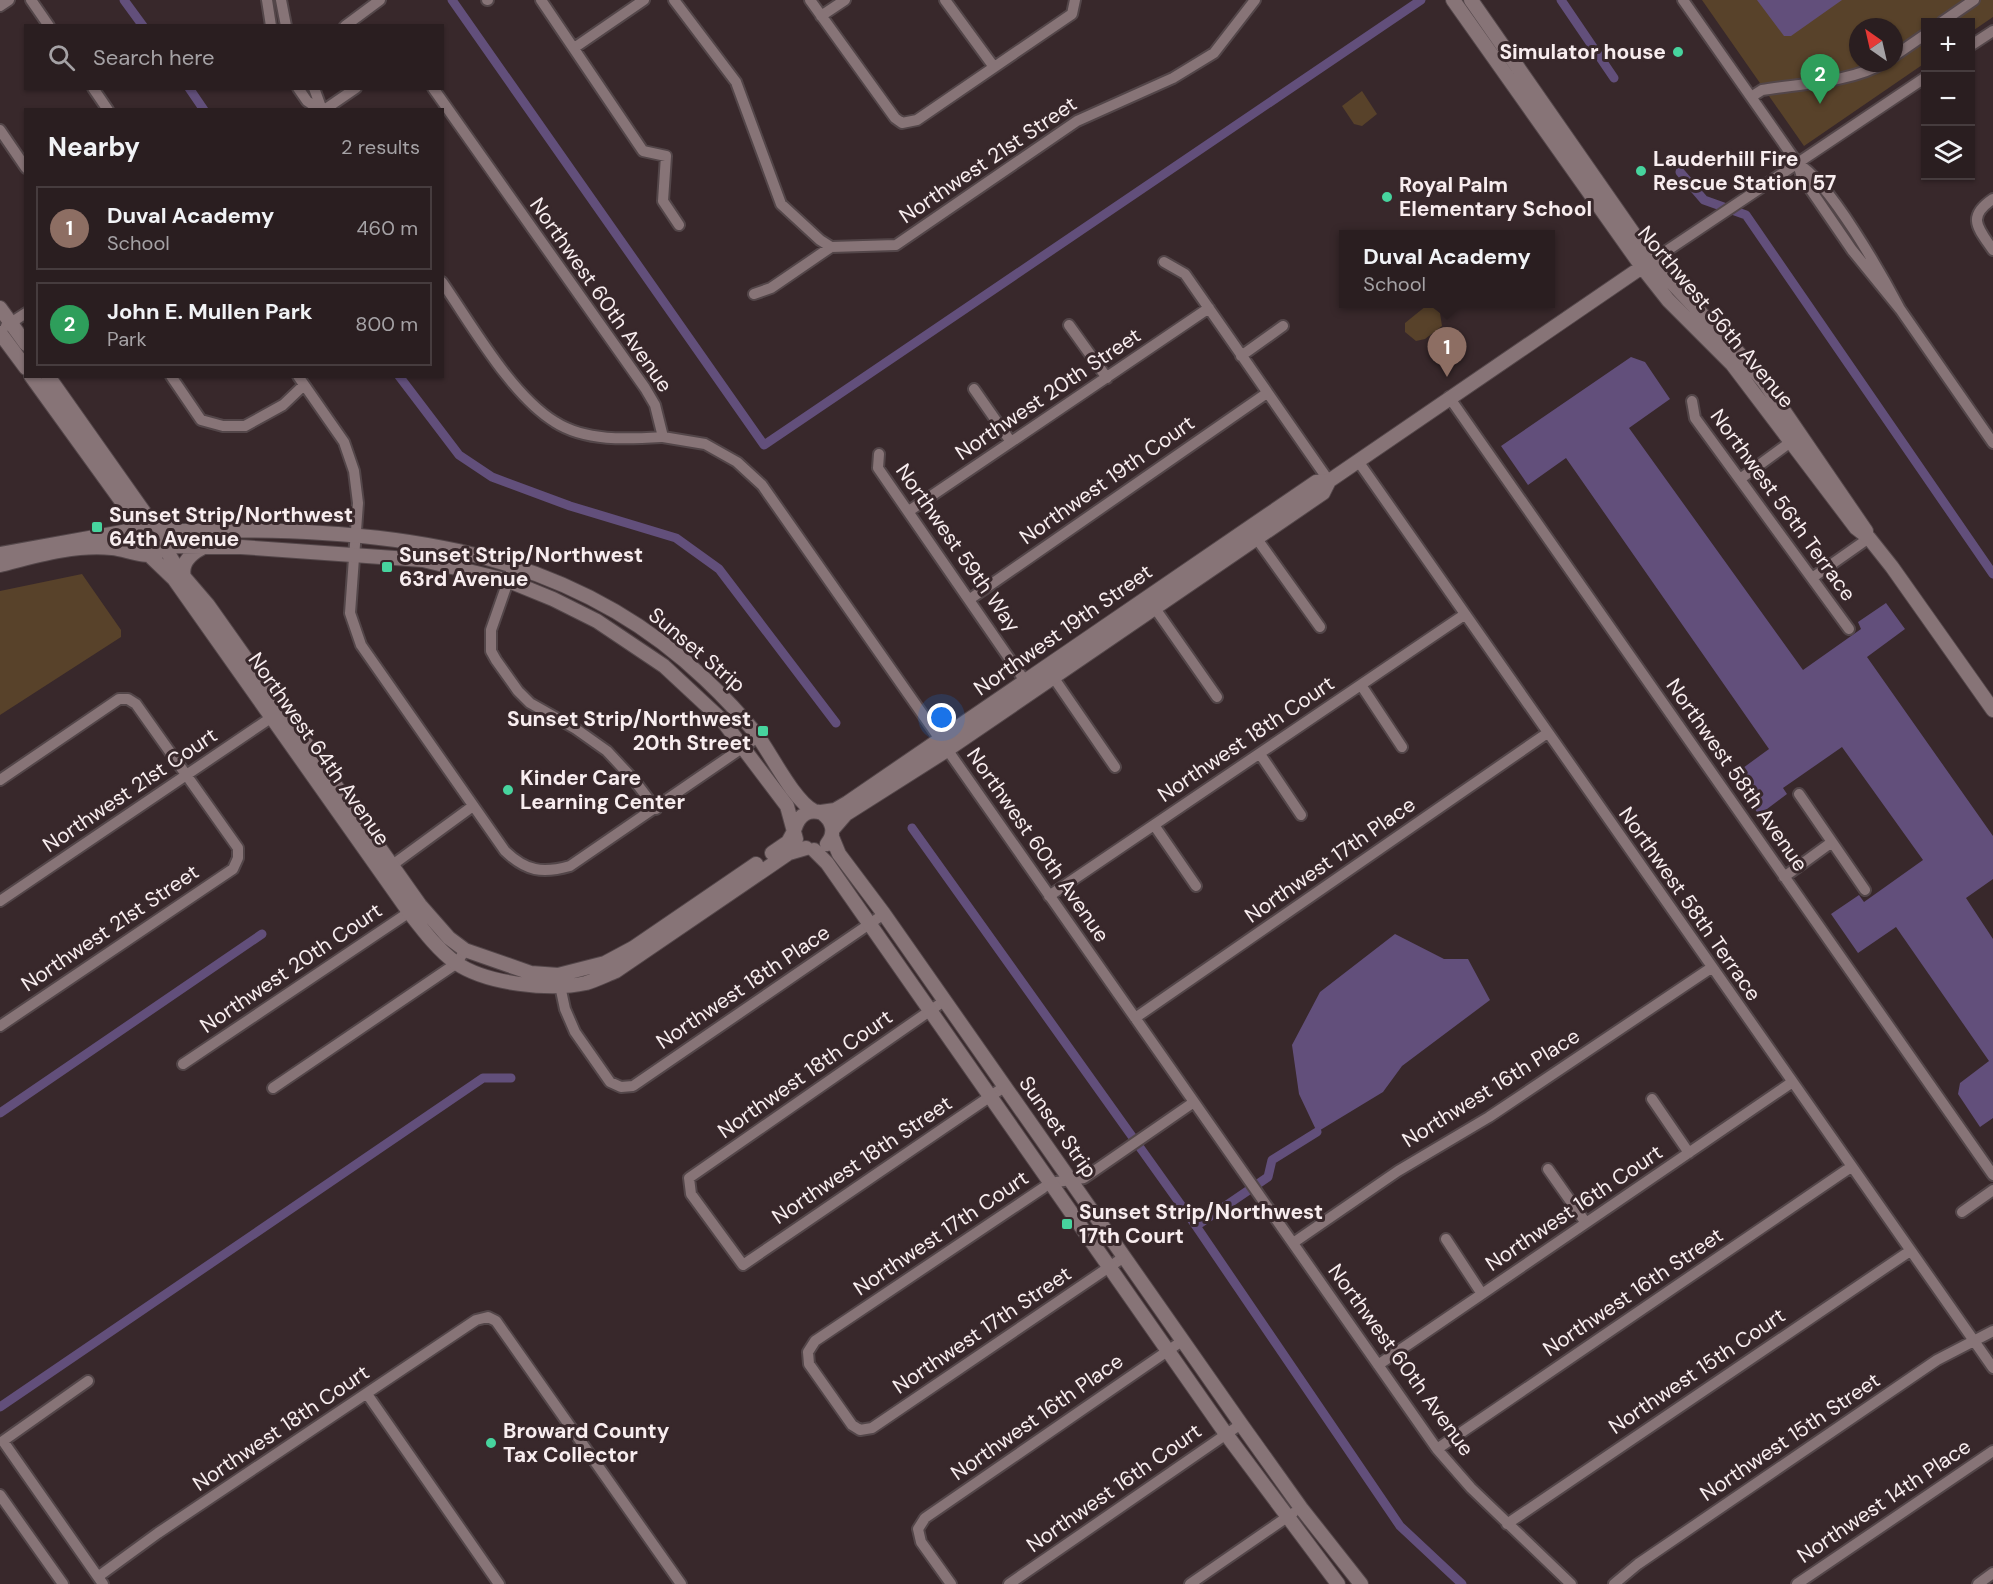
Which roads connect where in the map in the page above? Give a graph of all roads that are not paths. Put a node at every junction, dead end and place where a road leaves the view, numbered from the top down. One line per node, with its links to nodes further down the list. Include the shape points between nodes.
1 (9, 0): 18 (street)
2 (31, 0): 21 (street)
3 (267, 0): 22 (street)
4 (281, 0): 23 (street)
5 (380, 0): 24 (street)
6 (541, 0): 28 (street)
7 (644, 0): 28 (street)
8 (674, 0): 48 (street, via 736,82 782,204)
9 (810, 0): 19 (street)
10 (845, 0): 19 (street)
11 (945, 0): 30 (street)
12 (1255, 0): 48 (street, Northwest 21st Street, via 1214,53 1173,78 1077,121 896,245)
13 (1453, 0): 51 (street, Northwest 56th Avenue)
14 (1471, 0): 51 (street, Northwest 56th Avenue)
15 (1683, 0): 38 (street)
16 (1974, 0): 20 (street)
17 (1075, 3): 30 (street, via 1072,14)
18 (0, 6)
19 (821, 16): 30 (street, via 895,118 903,123 917,120)
20 (1948, 18)
21 (48, 24)
22 (271, 24)
23 (286, 24)
24 (348, 24)
25 (1993, 31): 27 (street)
26 (1921, 37): 29 (street)
27 (1975, 43)
28 (574, 48): 47 (street, via 643,151 666,156 663,201)
29 (1903, 50)
30 (994, 67)
31 (1864, 72): 38 (street, via 1762,90)
32 (1921, 80): 44 (street, Northwest 19th Street)
33 (94, 90): 39 (street)
34 (299, 90): 40 (street)
35 (315, 90): 41 (street)
36 (353, 90): 42 (street)
37 (434, 90): 72 (street, Northwest 60th Avenue, via 645,388 655,405)
38 (1751, 97): 44 (street)
39 (107, 108)
40 (319, 108)
41 (321, 108)
42 (325, 108)
43 (0, 130): 45 (street)
44 (1798, 164): 51 (street, Northwest 19th Street); 75 (street, via 1802,177 1852,250 1900,309)
45 (24, 165)
46 (1993, 199): 49 (street, via 1982,206 1976,217 1978,228)
47 (680, 225)
48 (831, 246): 53 (street, via 771,288)
49 (1993, 250)
50 (1164, 262): 55 (street, via 1185,274)
51 (1647, 263): 70 (street, Northwest 19th Street); 73 (street, Northwest 56th Avenue, via 1668,300 1732,364)
52 (444, 285): 72 (street, via 513,383 556,423 584,434 624,439)
53 (754, 294)
54 (0, 308): 59 (street)
55 (1209, 308): 61 (street); 66 (street, Northwest 20th Street)
56 (24, 314): 59 (street)
57 (1069, 325): 66 (street)
58 (1283, 326): 61 (street)
59 (4, 329): 60 (street); 62 (street)
60 (24, 343)
61 (1241, 356): 69 (street)
62 (24, 365)
63 (32, 378): 80 (street)
64 (49, 378): 82 (street)
65 (172, 378): 67 (street, via 201,420 223,426 244,426 283,405)
66 (1107, 378): 74 (street, Northwest 20th Street)
67 (301, 381): 86 (street, via 344,442 354,471)
68 (974, 389): 74 (street)
69 (1268, 393): 79 (street); 98 (street, Northwest 19th Court)
70 (1449, 398): 77 (street, Northwest 19th Street); 131 (street, Northwest 58th Avenue)
71 (1692, 401): 78 (street, Northwest 56th Terrace, via 1695,418)
72 (663, 437): 113 (street, Northwest 60th Avenue, via 705,444 736,462 762,485)
73 (1796, 438): 78 (street); 87 (street, Northwest 56th Avenue, via 1856,528)
74 (1011, 442): 81 (street, Northwest 20th Street)
75 (1993, 443)
76 (879, 454): 81 (street, Northwest 59th Way, via 878,468)
77 (1358, 461): 79 (street, Northwest 19th Street); 101 (street, Northwest 58th Terrace)
78 (1740, 479): 96 (street, Northwest 56th Terrace)
79 (1329, 481): 84 (street, Northwest 19th Street, via 1316,482)
80 (123, 504): 83 (street, via 130,513); 85 (street, via 122,519)
81 (909, 512): 98 (street, Northwest 59th Way)
82 (155, 525): 83 (street, via 141,523); 86 (street, Sunset Strip, via 181,531); 88 (street, via 165,536)
83 (132, 530): 85 (street); 91 (street, via 130,541)
84 (1253, 533): 99 (street, Northwest 19th Street); 102 (street)
85 (110, 534): 90 (street)
86 (357, 536): 92 (street); 93 (street, Sunset Strip, via 457,549)
87 (1869, 538): 96 (street); 109 (street, Northwest 56th Avenue, via 1916,598)
88 (164, 546): 89 (street, Sunset Strip); 91 (street, via 159,552); 95 (street, Northwest 64th Avenue)
89 (206, 546): 92 (street, Sunset Strip); 95 (street, via 186,562)
90 (0, 554)
91 (144, 554): 94 (street, via 108,547 85,548); 110 (street, Northwest 64th Avenue, via 174,579)
92 (356, 555): 97 (street, Sunset Strip, via 434,562); 121 (street, via 350,613 361,645)
93 (514, 564): 97 (street); 100 (street, Sunset Strip, via 562,583)
94 (0, 565)
95 (184, 578): 110 (street, Northwest 64th Avenue, via 208,605)
96 (1812, 578): 103 (street, Northwest 56th Terrace)
97 (509, 581): 104 (street, Sunset Strip, via 553,599); 122 (street, via 491,630 491,651 496,660 530,702 607,751)
98 (970, 599): 107 (street, Northwest 59th Way)
99 (1151, 602): 105 (street, Northwest 19th Street); 108 (street)
100 (620, 614): 104 (street); 112 (street, Sunset Strip, via 666,645 704,678)
101 (1464, 615): 106 (street, Northwest 18th Court); 111 (street, Northwest 58th Terrace)
102 (1320, 627)
103 (1849, 629)
104 (611, 631): 114 (street, Sunset Strip, via 672,673)
105 (1050, 672): 107 (street, Northwest 19th Street); 117 (street)
106 (1360, 685): 115 (street); 116 (street, Northwest 18th Court)
107 (1029, 687): 113 (street, Northwest 19th Street)
108 (1217, 697)
109 (1993, 710)
110 (276, 715): 118 (street, Northwest 21st Court); 130 (street, Northwest 64th Avenue); 136 (street, Northwest 64th Avenue)
111 (1546, 734): 141 (street, Northwest 58th Terrace); 145 (street, Northwest 17th Place)
112 (758, 737): 114 (street); 123 (street, Sunset Strip, via 801,800)
113 (943, 745): 123 (street, Northwest 19th Street, via 835,810); 127 (street, Northwest 19th Street, via 846,814); 134 (street, Northwest 60th Avenue)
114 (744, 746): 122 (street); 126 (street, Sunset Strip, via 787,806)
115 (1402, 747)
116 (1260, 753): 124 (street); 125 (street, Northwest 18th Court)
117 (1115, 767)
118 (188, 775): 119 (street, via 136,704 119,699); 135 (street, Northwest 21st Court); 146 (street, Northwest 21st Street, via 238,848 232,868)
119 (0, 780)
120 (1799, 794): 128 (street)
121 (473, 806): 122 (street, via 518,863 549,872 570,866); 130 (street)
122 (656, 809)
123 (817, 812): 126 (street, via 802,815); 127 (street, via 828,818)
124 (1301, 815)
125 (1154, 825): 132 (street); 134 (street, Northwest 18th Court)
126 (794, 829): 129 (street, via 796,839); 142 (street, via 784,845 633,948)
127 (832, 833): 129 (street, via 823,848); 137 (street, Sunset Strip, via 839,854)
128 (1832, 842): 131 (street); 133 (street)
129 (810, 849): 138 (street, Sunset Strip, via 827,862); 142 (street, via 789,853 616,971 586,983)
130 (391, 866): 136 (street, Northwest 64th Avenue)
131 (1784, 877): 157 (street, Northwest 58th Avenue)
132 (1196, 886)
133 (1865, 890)
134 (1049, 896): 145 (street, Northwest 60th Avenue)
135 (0, 901)
136 (414, 909): 139 (street, Northwest 64th Avenue); 140 (street, Northwest 64th Avenue, via 429,938); 147 (street, Northwest 20th Court)
137 (884, 914): 138 (street, Northwest 18th Place); 143 (street, Sunset Strip)
138 (869, 925): 142 (street, Northwest 18th Place, via 633,1086 621,1088 610,1082 575,1032); 144 (street, Sunset Strip)
139 (465, 950): 140 (street); 142 (street)
140 (457, 963): 142 (street, via 512,982); 150 (street)
141 (1711, 968): 148 (street, Northwest 58th Terrace); 164 (street, Northwest 16th Place)
142 (559, 981)
143 (944, 1001): 144 (street, Northwest 18th Court); 149 (street, Sunset Strip)
144 (929, 1011): 151 (street, Sunset Strip); 167 (street, Northwest 18th Court, via 689,1178 691,1194)
145 (1135, 1018): 153 (street, Northwest 60th Avenue)
146 (0, 1026)
147 (183, 1064)
148 (1791, 1083): 154 (street, Northwest 16th Court); 155 (street, Northwest 58th Terrace)
149 (1004, 1086): 151 (street, Northwest 18th Street); 158 (street, Sunset Strip)
150 (273, 1088)
151 (990, 1096): 159 (street, Sunset Strip); 167 (street, Northwest 18th Street)
152 (1652, 1099): 154 (street)
153 (1194, 1102): 158 (street, Northwest 17th Court, via 1084,1178); 164 (street, Northwest 60th Avenue)
154 (1689, 1153): 162 (street, Northwest 16th Court)
155 (1851, 1167): 165 (street, Northwest 58th Terrace); 181 (street, Northwest 16th Street)
156 (1548, 1169): 162 (street)
157 (1993, 1175)
158 (1070, 1180): 159 (street, Northwest 17th Court); 166 (street, Sunset Strip)
159 (1050, 1183): 168 (street, Sunset Strip); 179 (street, Northwest 17th Court, via 815,1341 808,1352 809,1364 852,1425)
160 (1993, 1190): 161 (street)
161 (1962, 1212)
162 (1586, 1223): 169 (street, Northwest 16th Court)
163 (1446, 1239): 169 (street)
164 (1293, 1243): 174 (street, Northwest 60th Avenue)
165 (1910, 1251): 171 (street, Northwest 58th Terrace); 186 (street, Northwest 15th Court)
166 (1124, 1257): 168 (street, Northwest 17th Street); 172 (street, Sunset Strip)
167 (742, 1265)
168 (1110, 1267): 173 (street, Sunset Strip); 179 (street, Northwest 17th Street, via 872,1428)
169 (1482, 1294): 174 (street, Northwest 16th Court)
170 (1993, 1331): 171 (street, Northwest 15th Street)
171 (1974, 1340): 175 (street, Northwest 58th Terrace); 198 (street, Northwest 15th Street, via 1918,1373)
172 (1182, 1341): 173 (street, Northwest 16th Place); 178 (street, Sunset Strip)
173 (1169, 1350): 180 (street, Sunset Strip); 192 (street, Northwest 16th Place, via 925,1518 918,1529 921,1542)
174 (1378, 1365): 181 (street, Northwest 60th Avenue)
175 (1993, 1368)
176 (88, 1381): 188 (street, via 3,1441)
177 (367, 1394): 188 (street, Northwest 18th Court, via 158,1533); 190 (street); 191 (street, Northwest 18th Court, via 476,1320 488,1317 496,1321)
178 (1241, 1424): 180 (street, Northwest 16th Court); 184 (street, Sunset Strip)
179 (860, 1430)
180 (1226, 1434): 185 (street, Sunset Strip); 193 (street, Northwest 16th Court)
181 (1437, 1449): 186 (street, Northwest 60th Avenue)
182 (1993, 1451): 199 (street, Northwest 14th Place)
183 (0, 1496): 189 (street)
184 (1301, 1508): 185 (street); 196 (street, Sunset Strip)
185 (1286, 1518): 194 (street); 195 (street, Sunset Strip)
186 (1507, 1524): 197 (street, Northwest 60th Avenue)
187 (1993, 1574): 200 (street)
188 (101, 1580)
189 (63, 1584)
190 (499, 1584)
191 (681, 1584)
192 (951, 1584)
193 (1009, 1584)
194 (1190, 1584)
195 (1338, 1584)
196 (1361, 1584)
197 (1571, 1584)
198 (1614, 1584)
199 (1797, 1584)
200 (1978, 1584)

